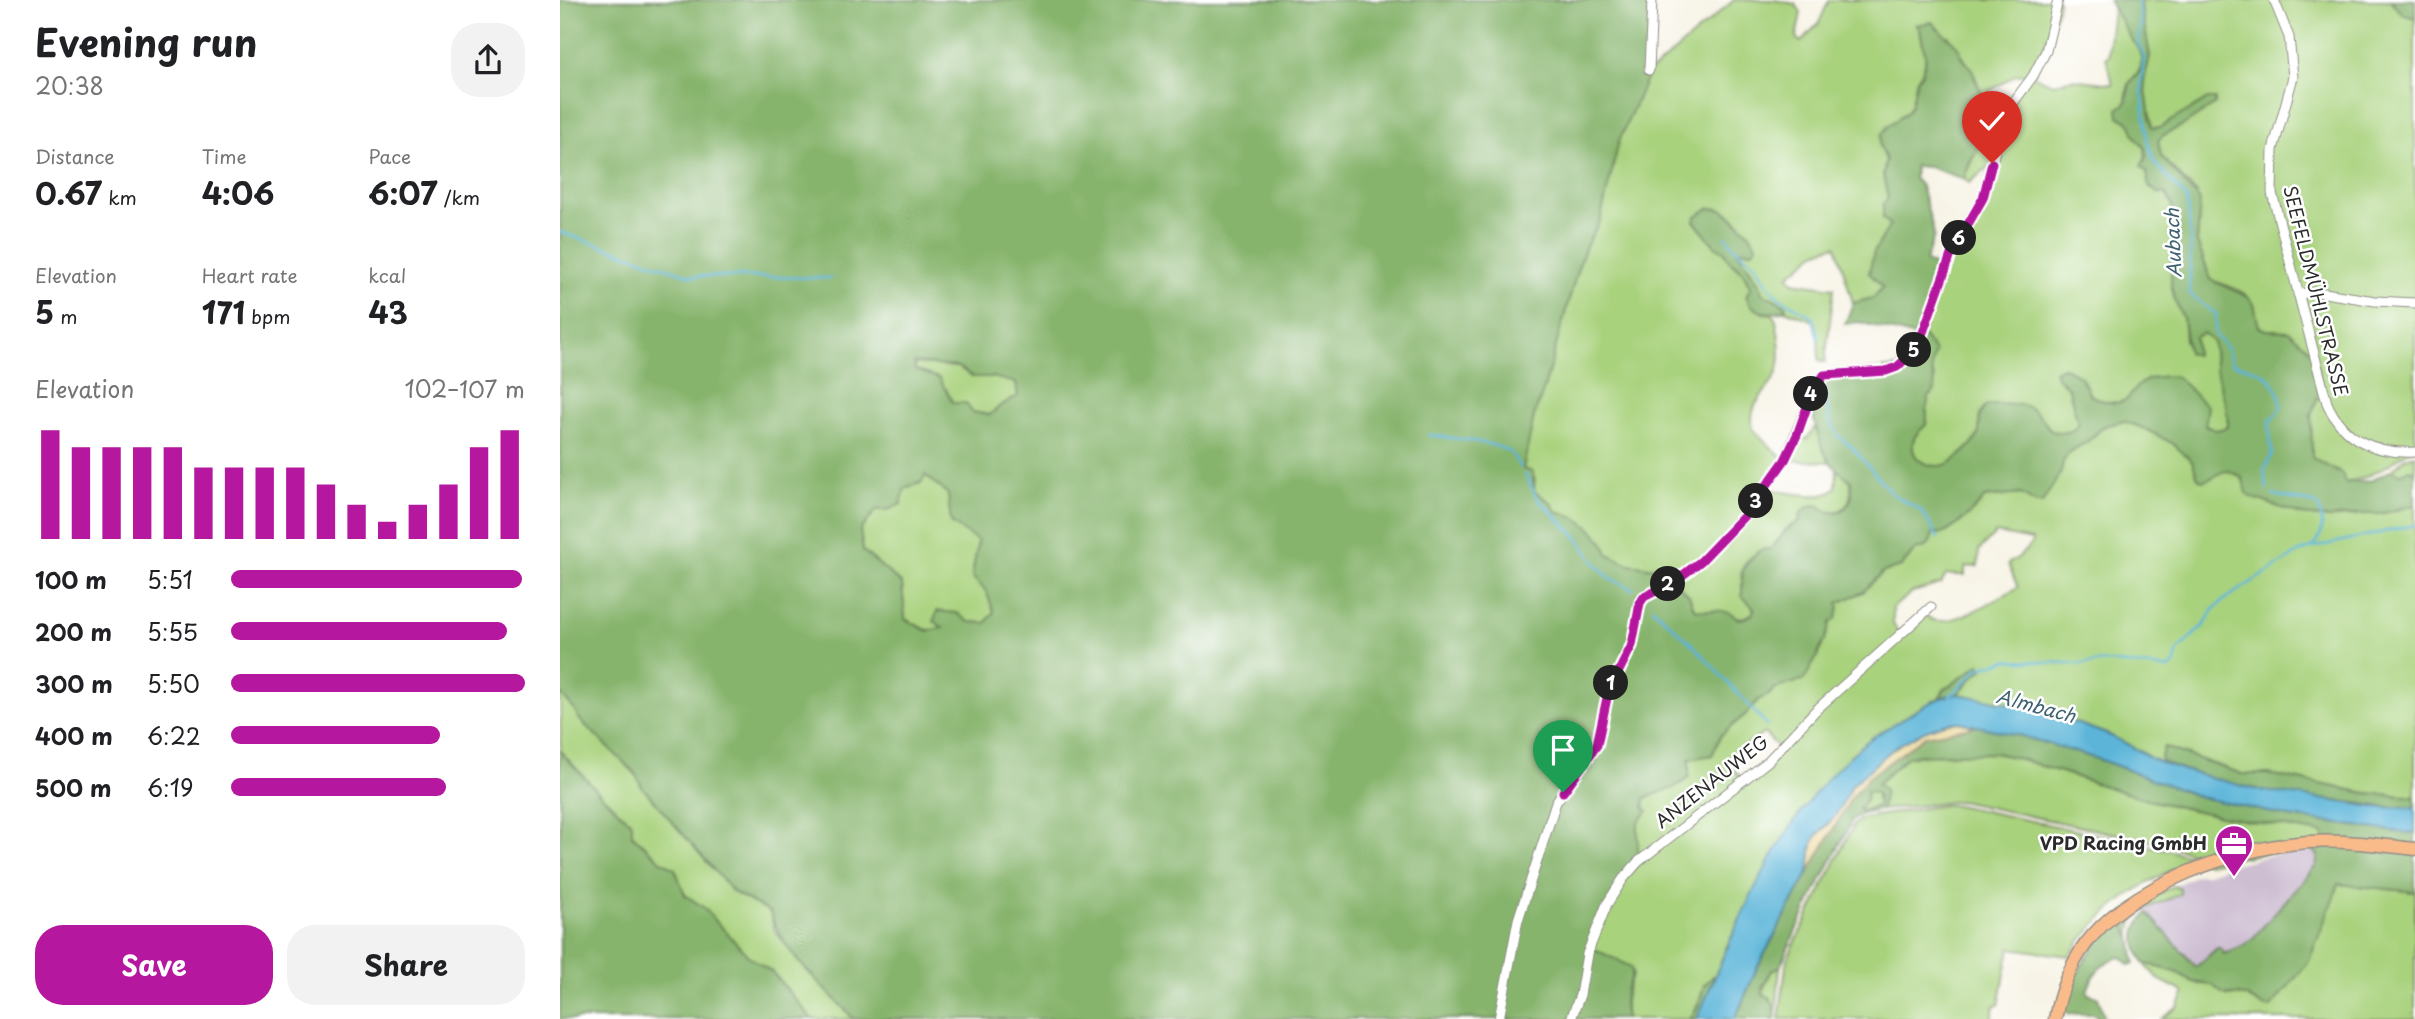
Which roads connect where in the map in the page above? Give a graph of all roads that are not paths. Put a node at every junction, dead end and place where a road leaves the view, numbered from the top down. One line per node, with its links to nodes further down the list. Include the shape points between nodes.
1 (1652, 0): 4 (street)
2 (2058, 0): 10 (street, via 2046,51 2002,123 1983,198 1952,252 1911,354 1886,371 1824,375 1785,460 1747,513 1701,561 1640,603 1632,645 1608,693 1597,745 1556,802 1518,920)
3 (2274, 0): 5 (street, SEEFELDMÜHLSTRASSE, via 2289,37 2293,77 2273,150 2272,193)
4 (1648, 70)
5 (2298, 294): 6 (street, via 2318,292 2375,302); 7 (street, SEEFELDMÜHLSTRASSE, via 2322,387 2337,423 2368,445)
6 (2415, 303)
7 (2415, 452)
8 (1931, 607): 11 (street, ANZENAUWEG, via 1822,704 1767,762 1638,862 1623,879 1607,904 1587,954)
9 (2415, 849): 12 (main road, via 2327,841 2293,843 2236,855 2185,874 2129,906 2086,944 2062,990)
10 (1499, 1019)
11 (1571, 1019)
12 (2055, 1019)

